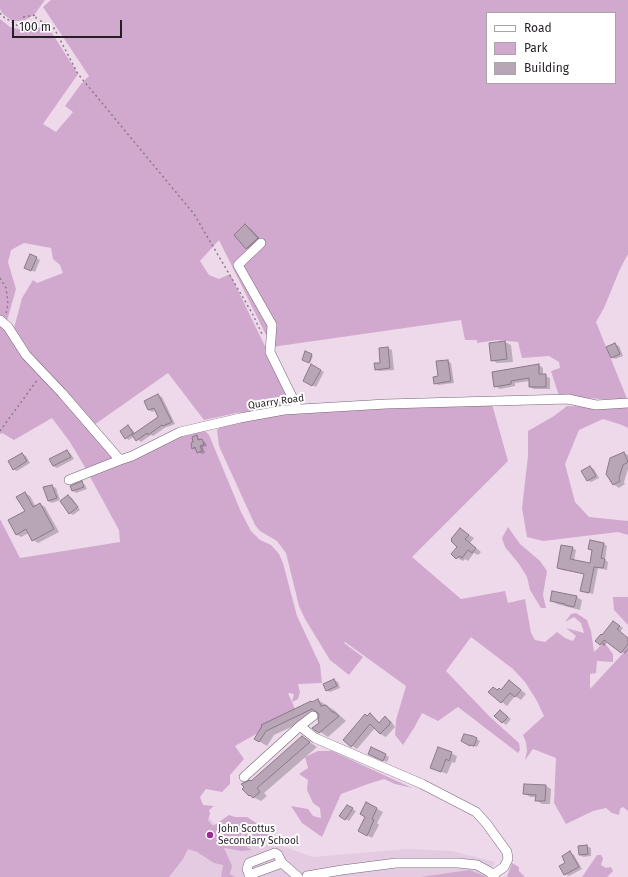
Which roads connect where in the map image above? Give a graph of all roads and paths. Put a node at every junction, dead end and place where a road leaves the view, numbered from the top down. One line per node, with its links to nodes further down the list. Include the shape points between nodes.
1 (0, 13): 3 (path, via 18,26)
2 (23, 17): 3 (path, via 36,16)
3 (36, 22): 7 (path, via 41,21 54,28 78,74 194,214)
4 (261, 244): 10 (street, via 238,266 272,325 270,352)
5 (0, 278): 6 (path, via 6,288 8,304)
6 (2, 322): 8 (street)
7 (264, 338)
8 (42, 372): 11 (path); 12 (street)
9 (628, 404): 10 (street, Quarry Road, via 596,405 568,399)
10 (298, 409): 12 (street, Quarry Road, via 240,418 180,432)
11 (0, 431)
12 (120, 460): 13 (street, Quarry Road)
13 (68, 480)
14 (313, 716): 15 (street)
15 (300, 726): 16 (street); 18 (street, via 315,738 422,784 476,812 507,852 508,858 504,867)
16 (244, 777)
17 (250, 876): 19 (street, via 247,869 249,863 276,853 282,863)
18 (495, 876): 19 (street, via 477,865 396,863)
19 (303, 877)

